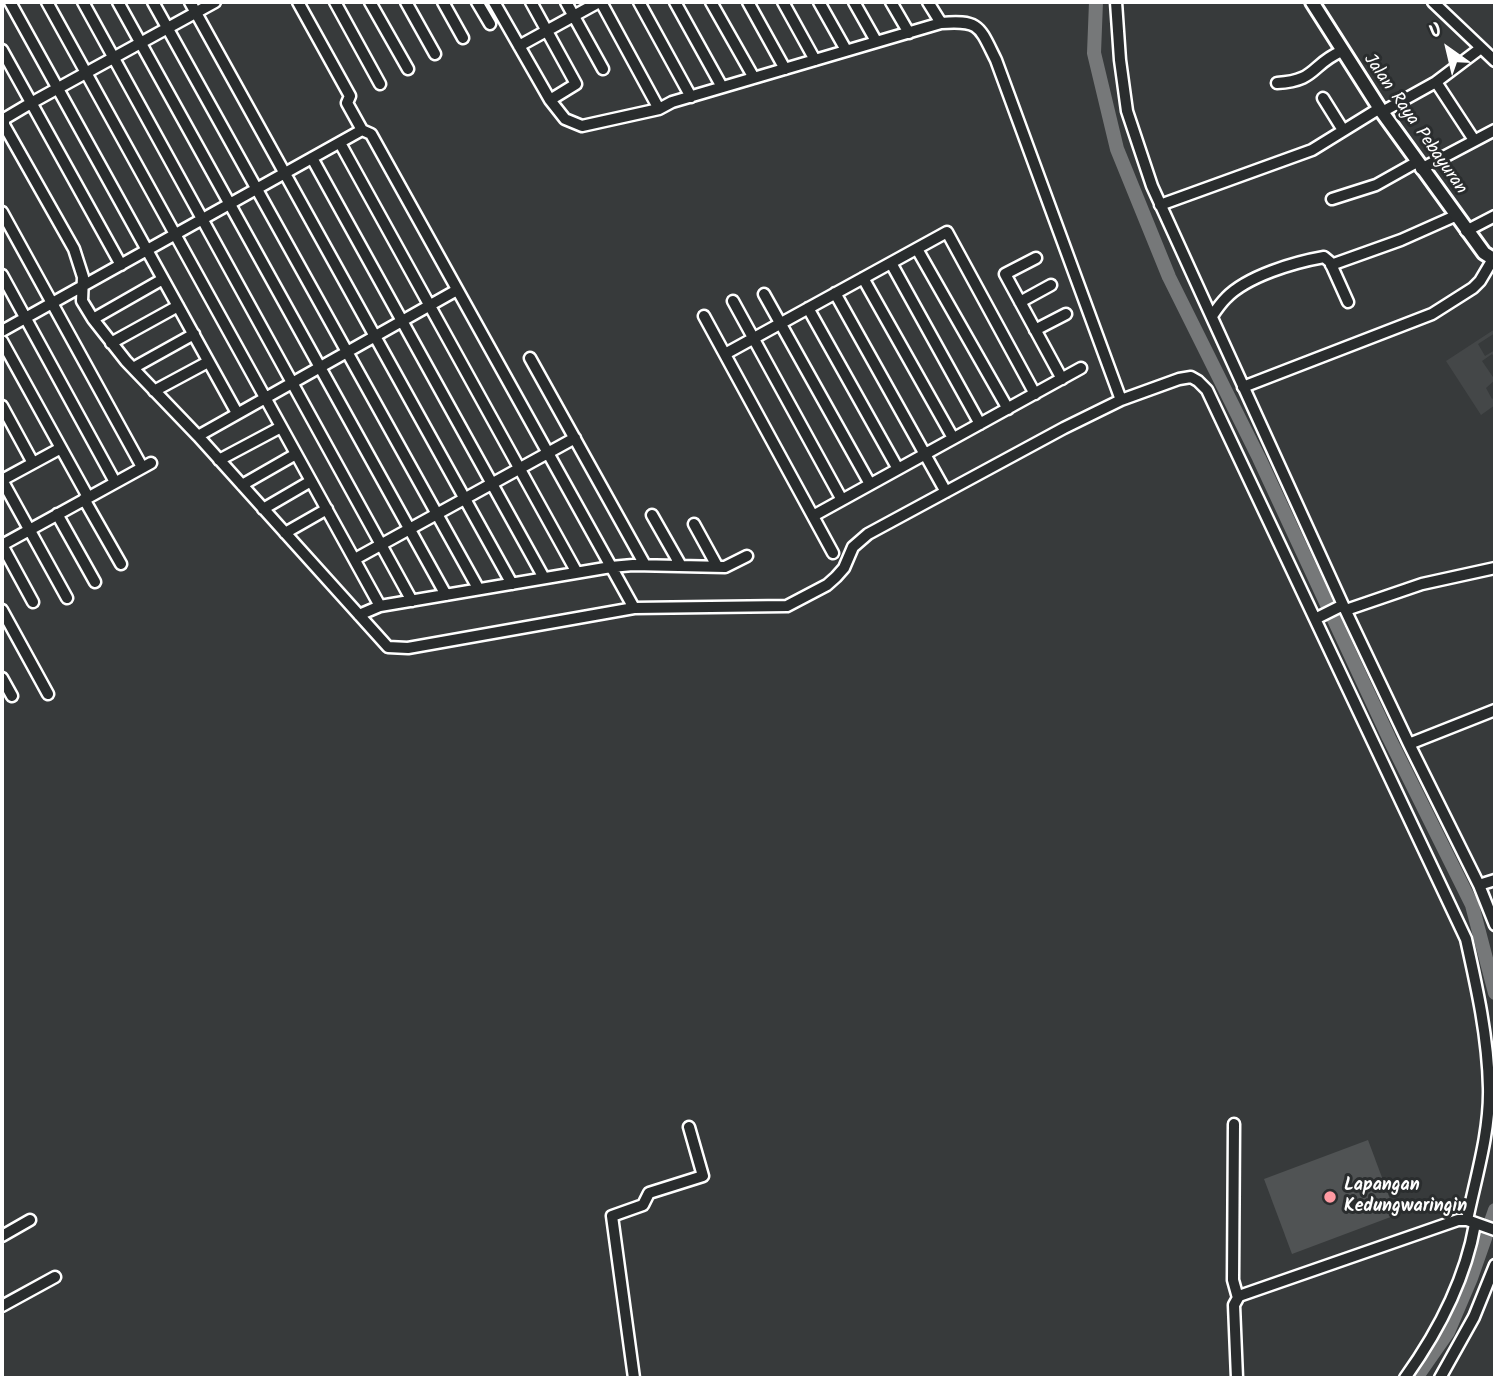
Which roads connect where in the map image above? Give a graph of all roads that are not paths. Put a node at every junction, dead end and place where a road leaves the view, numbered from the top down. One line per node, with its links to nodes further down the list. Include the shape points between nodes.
1 (10, 2): 58 (street)
2 (47, 2): 52 (street)
3 (83, 2): 46 (street)
4 (118, 2): 39 (street)
5 (153, 2): 34 (street)
6 (190, 2): 30 (street)
7 (215, 2): 30 (street)
8 (298, 2): 66 (street, via 350,96 347,103)
9 (335, 2): 56 (street)
10 (370, 2): 49 (street)
11 (406, 2): 45 (street)
12 (443, 2): 37 (street)
13 (477, 2): 33 (street)
14 (494, 2): 40 (street)
15 (531, 2): 35 (street)
16 (566, 2): 31 (street)
17 (600, 2): 31 (street); 63 (street)
18 (639, 2): 59 (street)
19 (675, 2): 57 (street)
20 (711, 2): 53 (street)
21 (748, 2): 51 (street)
22 (783, 2): 47 (street)
23 (819, 2): 43 (street)
24 (854, 2): 38 (street)
25 (891, 2): 36 (street)
26 (928, 2): 32 (street)
27 (1116, 2): 77 (street, via 1127,111)
28 (1312, 2): 44 (main road, Jalan Raya Pebayuran)
29 (1433, 2): 41 (street)
30 (196, 13): 34 (street); 73 (street)
31 (574, 16): 35 (street); 50 (street)
32 (940, 23): 36 (street); 133 (street, via 969,22 984,36 996,60)
33 (490, 24)
34 (168, 28): 39 (street); 74 (street)
35 (547, 30): 40 (street); 61 (street, via 576,84)
36 (909, 33): 38 (street)
37 (463, 38)
38 (876, 41): 43 (street)
39 (141, 43): 46 (street); 76 (street)
40 (519, 46): 61 (street)
41 (1481, 48): 48 (street); 54 (street)
42 (2, 50): 62 (street)
43 (846, 50): 47 (street)
44 (1342, 51): 55 (street, via 1300,81); 64 (main road, Jalan Raya Pebayuran)
45 (435, 54)
46 (114, 58): 52 (street); 81 (street)
47 (815, 60): 51 (street)
48 (1495, 61)
49 (408, 69)
50 (603, 69)
51 (786, 69): 53 (street)
52 (86, 73): 58 (street); 83 (street)
53 (754, 78): 57 (street)
54 (1436, 82): 64 (street); 69 (street)
55 (1277, 83)
56 (380, 84)
57 (722, 87): 59 (street)
58 (58, 88): 62 (street); 85 (street)
59 (691, 97): 63 (street)
60 (1323, 98): 68 (street)
61 (550, 100): 63 (street, via 565,119 582,126)
62 (31, 103): 65 (street); 89 (street)
63 (660, 108)
64 (1381, 110): 68 (street); 72 (main road, Jalan Raya Pebayuran)
65 (3, 117): 95 (street, via 77,257)
66 (362, 130): 70 (street); 96 (street, via 371,134)
67 (1495, 130): 69 (street)
68 (1343, 131): 77 (street, via 1312,150)
69 (1474, 140): 72 (street)
70 (340, 143): 71 (street); 104 (street)
71 (312, 159): 73 (street); 111 (street)
72 (1419, 166): 75 (street); 79 (main road, Jalan Raya Pebayuran)
73 (285, 174): 74 (street); 116 (street)
74 (257, 190): 76 (street); 120 (street)
75 (1332, 199)
76 (230, 205): 81 (street); 125 (street)
77 (1160, 205): 108 (street)
78 (2, 212): 102 (street)
79 (1455, 216): 82 (main road, Jalan Raya Pebayuran); 90 (street)
80 (1495, 216): 82 (street)
81 (203, 220): 83 (street); 128 (street)
82 (1466, 231): 87 (main road, Jalan Raya Pebayuran)
83 (175, 234): 85 (street); 132 (street)
84 (917, 249): 88 (street); 131 (street, via 947,232); 135 (street)
85 (147, 250): 89 (street); 93 (street)
86 (1035, 258): 100 (street, via 1005,274)
87 (1494, 259): 129 (street, via 1473,288 1432,314)
88 (891, 263): 92 (street); 137 (street)
89 (121, 265): 95 (street)
90 (1331, 265): 101 (street); 108 (street, via 1324,257 1265,275 1226,297)
91 (2, 275): 109 (street)
92 (863, 278): 97 (street); 141 (street)
93 (163, 279): 103 (street); 110 (street)
94 (1051, 285): 100 (street)
95 (81, 288): 102 (street); 110 (street, via 82,301)
96 (457, 290): 104 (street); 143 (street)
97 (835, 293): 105 (street); 145 (street)
98 (764, 294): 112 (street)
99 (733, 301): 117 (street)
100 (1020, 302): 113 (street)
101 (1348, 302)
102 (53, 303): 109 (street); 152 (street, via 146,465)
103 (178, 306): 115 (street); 119 (street)
104 (430, 306): 111 (street); 148 (street)
105 (808, 308): 112 (street); 149 (street)
106 (1066, 314): 113 (street)
107 (704, 316): 121 (street)
108 (1212, 316): 129 (street)
109 (26, 318): 114 (street); 152 (street)
110 (93, 319): 119 (street)
111 (402, 321): 116 (street); 153 (street)
112 (780, 323): 117 (street); 154 (street)
113 (1035, 330): 127 (street)
114 (2, 331)
115 (194, 334): 123 (street); 124 (street)
116 (374, 337): 120 (street); 158 (street)
117 (753, 338): 121 (street); 159 (street)
118 (2, 341): 142 (street)
119 (111, 343): 124 (street)
120 (347, 352): 125 (street); 163 (street)
121 (725, 354): 165 (street)
122 (530, 358): 140 (street)
123 (208, 362): 130 (street); 136 (street)
124 (133, 368): 130 (street)
125 (320, 368): 128 (street); 167 (street)
126 (1081, 368): 127 (street)
127 (1062, 379): 131 (street)
128 (293, 383): 132 (street); 171 (street)
129 (1243, 387): 191 (street)
130 (154, 391): 139 (street)
131 (1035, 394): 135 (street)
132 (265, 397): 136 (street); 138 (street)
133 (1121, 400): 156 (street); 195 (street, via 1191,377 1207,390)
134 (2, 406): 147 (street)
135 (1008, 409): 137 (street)
136 (237, 413): 139 (street)
137 (980, 424): 141 (street)
138 (281, 427): 144 (street); 146 (street)
139 (198, 436): 146 (street)
140 (575, 438): 143 (street); 176 (street)
141 (953, 439): 145 (street)
142 (61, 448): 147 (street); 157 (street)
143 (547, 453): 148 (street); 179 (street)
144 (296, 454): 151 (street); 155 (street)
145 (925, 454): 149 (street); 156 (street)
146 (219, 460): 155 (street)
147 (33, 463): 150 (street)
148 (519, 468): 153 (street); 181 (street)
149 (898, 469): 154 (street)
150 (2, 480): 168 (street)
151 (311, 481): 160 (street); 161 (street)
152 (115, 482): 157 (street)
153 (492, 483): 158 (street); 182 (street)
154 (870, 484): 159 (street)
155 (242, 485): 160 (street)
156 (946, 492): 192 (street, via 858,541 836,578 787,606)
157 (86, 498): 162 (street); 175 (street)
158 (464, 499): 163 (street); 184 (street)
159 (842, 500): 165 (street)
160 (263, 509): 169 (street)
161 (327, 509): 169 (street); 174 (street)
162 (57, 514): 168 (street); 183 (street)
163 (437, 514): 167 (street); 185 (street)
164 (652, 515): 177 (street)
165 (813, 516): 172 (street)
166 (694, 524): 178 (street)
167 (410, 529): 171 (street); 186 (street)
168 (30, 530): 170 (street); 187 (street)
169 (285, 533): 194 (street)
170 (2, 545): 189 (street)
171 (381, 545): 174 (street); 188 (street)
172 (833, 553)
173 (747, 556): 178 (street)
174 (355, 559): 190 (street)
175 (121, 564)
176 (645, 565): 177 (street); 179 (street)
177 (681, 566): 178 (street)
178 (717, 566)
179 (611, 567): 181 (street); 192 (street)
180 (1495, 568): 191 (street)
181 (576, 571): 182 (street)
182 (544, 578): 184 (street)
183 (95, 582)
184 (512, 584): 185 (street)
185 (478, 588): 186 (street)
186 (446, 595): 188 (street)
187 (68, 598)
188 (412, 601): 190 (street)
189 (33, 602)
190 (380, 606): 194 (street)
191 (1344, 607): 195 (street); 200 (street)
192 (634, 608): 194 (street, via 396,649 388,647)
193 (2, 610): 197 (street)
194 (359, 615)
195 (1319, 617): 208 (street, via 1466,939 1483,1016 1489,1088)
196 (2, 678): 198 (street)
197 (48, 694)
198 (12, 696)
199 (1495, 710): 200 (street)
200 (1409, 744): 202 (street)
201 (1495, 880): 202 (street)
202 (1479, 885): 203 (street)
203 (1491, 901): 204 (street)
204 (1495, 925)
205 (1234, 1124): 213 (street, via 1233,1280)
206 (689, 1127): 215 (street, via 703,1176 649,1193 643,1205 612,1216)
207 (30, 1220): 210 (street)
208 (1475, 1224): 209 (street); 213 (street, via 1451,1223); 217 (street, via 1455,1294)
209 (1495, 1230)
210 (2, 1236)
211 (1495, 1265): 218 (street, via 1474,1317)
212 (55, 1278): 214 (street)
213 (1238, 1298): 216 (street, via 1234,1305)
214 (2, 1306)
215 (634, 1378)
216 (1237, 1378)
217 (1405, 1378)
218 (1440, 1378)

